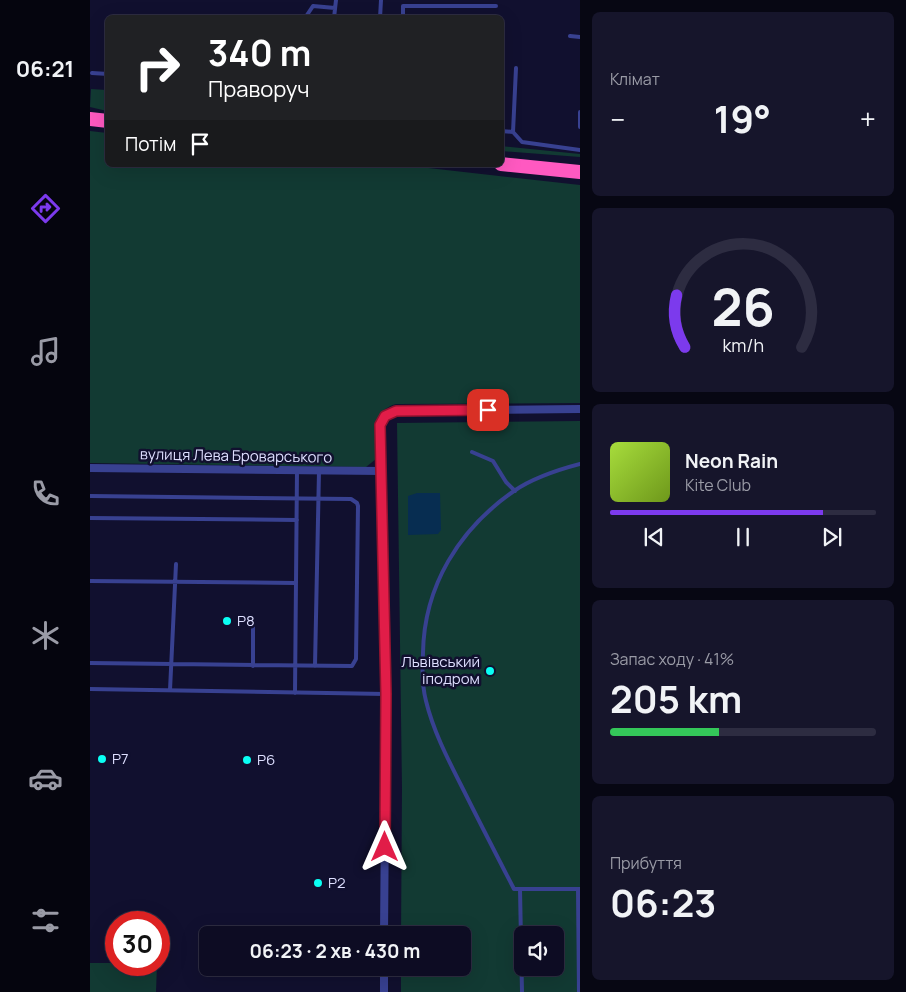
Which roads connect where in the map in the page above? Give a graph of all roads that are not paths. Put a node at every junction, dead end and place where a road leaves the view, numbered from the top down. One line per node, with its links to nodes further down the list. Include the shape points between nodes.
1 (336, 0): 4 (lane)
2 (381, 0): 7 (lane)
3 (496, 6): 8 (lane, via 403,6)
4 (335, 8): 5 (lane, via 313,6); 6 (lane)
5 (307, 15)
6 (334, 15)
7 (380, 15)
8 (403, 15)
9 (570, 36): 10 (lane)
10 (580, 37)
11 (516, 68): 19 (lane)
12 (92, 72): 13 (lane)
13 (105, 74)
14 (580, 112): 17 (lane)
15 (90, 119): 16 (highway)
16 (105, 121)
17 (580, 127)
18 (504, 131): 19 (lane)
19 (513, 132): 20 (lane, via 522,142)
20 (580, 150)
21 (504, 164): 22 (highway)
22 (580, 172)
23 (580, 410): 29 (street, via 389,413 380,425)
24 (472, 452): 30 (lane, via 493,461)
25 (580, 464): 30 (lane, via 553,471)
26 (90, 468): 27 (street, вулиця Лева Броварського)
27 (297, 470): 28 (street, вулиця Лева Броварського); 32 (lane)
28 (319, 470): 29 (street, вулиця Лева Броварського); 33 (lane)
29 (382, 471): 49 (street)
30 (514, 491): 50 (lane, via 486,514 448,560 427,610 422,672 426,701 456,775 514,889)
31 (90, 496): 32 (lane)
32 (297, 498): 33 (lane); 35 (lane)
33 (319, 498): 45 (lane); 45 (lane, via 351,499 357,503 356,659 349,667)
34 (90, 518): 35 (lane)
35 (297, 520): 39 (lane)
36 (176, 564): 38 (lane)
37 (90, 580): 38 (lane)
38 (175, 582): 39 (lane); 42 (lane)
39 (296, 583): 44 (lane)
40 (253, 622): 43 (lane)
41 (90, 664): 42 (lane)
42 (171, 664): 43 (lane); 47 (lane)
43 (253, 666): 44 (lane)
44 (296, 666): 45 (lane); 48 (lane)
45 (315, 666)
46 (90, 689): 47 (lane)
47 (170, 690): 48 (lane)
48 (296, 693): 49 (lane)
49 (386, 694): 52 (street)
50 (520, 889): 51 (lane); 55 (lane)
51 (579, 889): 56 (lane)
52 (384, 926)
53 (384, 976): 54 (street)
54 (384, 992)
55 (522, 992)
56 (580, 992)

